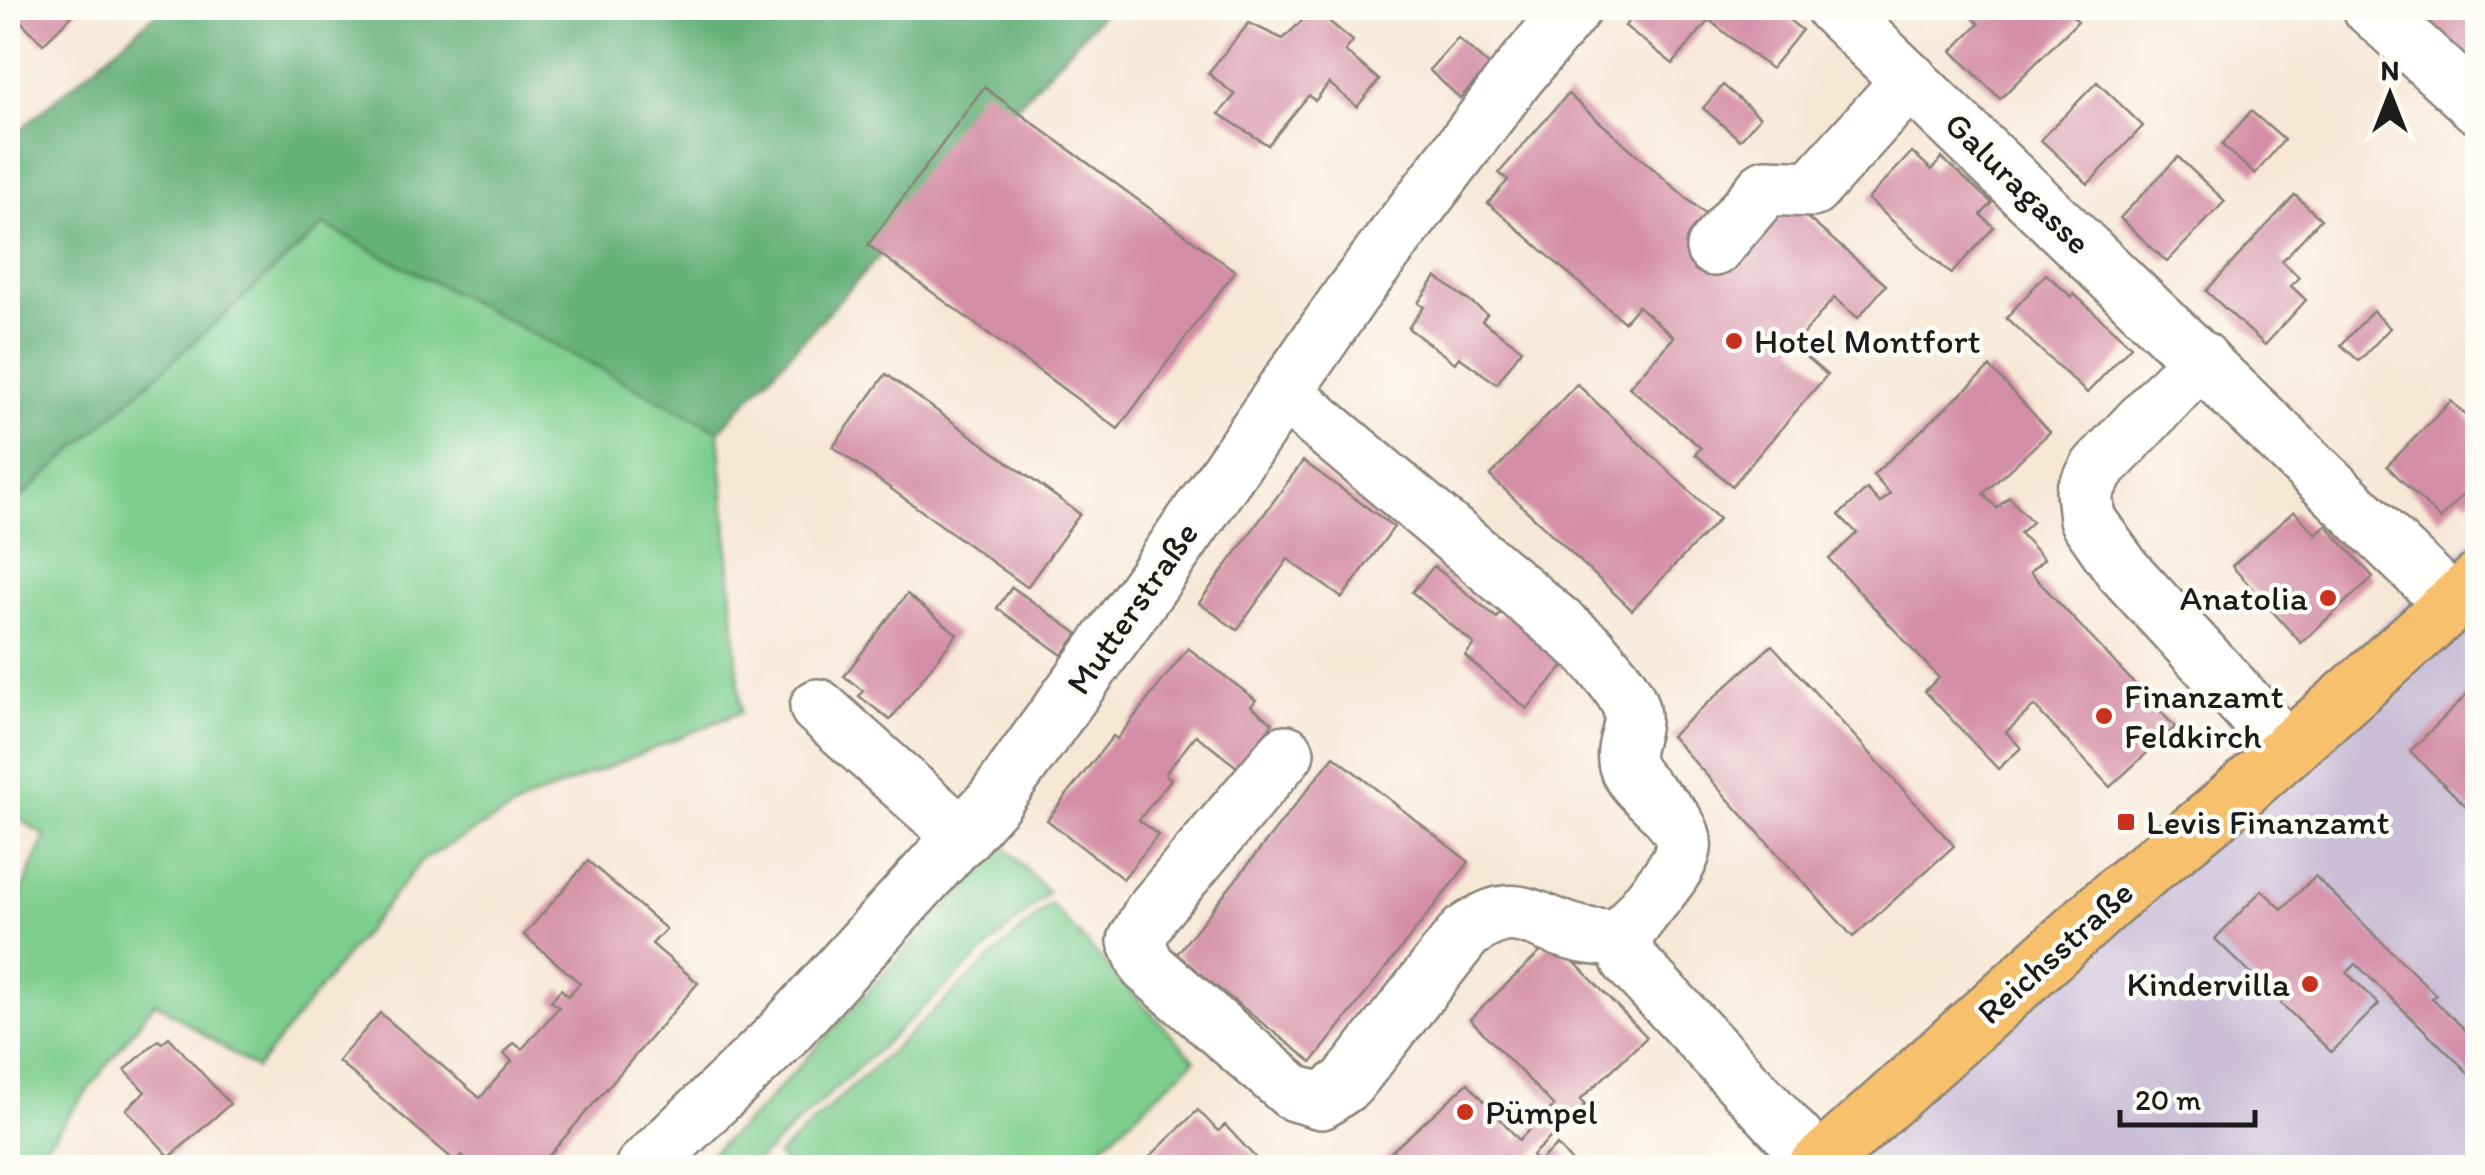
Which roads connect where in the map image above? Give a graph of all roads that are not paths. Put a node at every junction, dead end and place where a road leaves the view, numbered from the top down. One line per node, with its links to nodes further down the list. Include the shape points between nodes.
1 (1573, 8): 8 (street, Mutterstraße)
2 (1834, 8): 4 (street, Galuragasse)
3 (2371, 8): 5 (street)
4 (1910, 80): 6 (street, via 1812,189 1766,187); 7 (street, Galuragasse)
5 (2478, 106)
6 (1714, 248)
7 (2201, 359): 9 (street, Galuragasse); 11 (street, via 2098,468 2084,492 2087,519 2122,570)
8 (1282, 392): 13 (street, Mutterstraße, via 1146,592); 14 (street, via 1590,650 1623,694 1632,715 1625,764 1675,822 1684,844 1679,864)
9 (2465, 592): 11 (main road, Reichsstraße)
10 (818, 707): 13 (street)
11 (2288, 750): 15 (main road, Reichsstraße, via 2124,888)
12 (1286, 753): 14 (street, via 1152,912 1136,941 1147,966 1294,1093 1321,1101 1347,1083 1464,932 1488,915 1525,913 1573,932)
13 (963, 837): 16 (street, Mutterstraße, via 776,1041)
14 (1623, 938): 15 (street, via 1629,960)
15 (1817, 1166)
16 (644, 1168)

